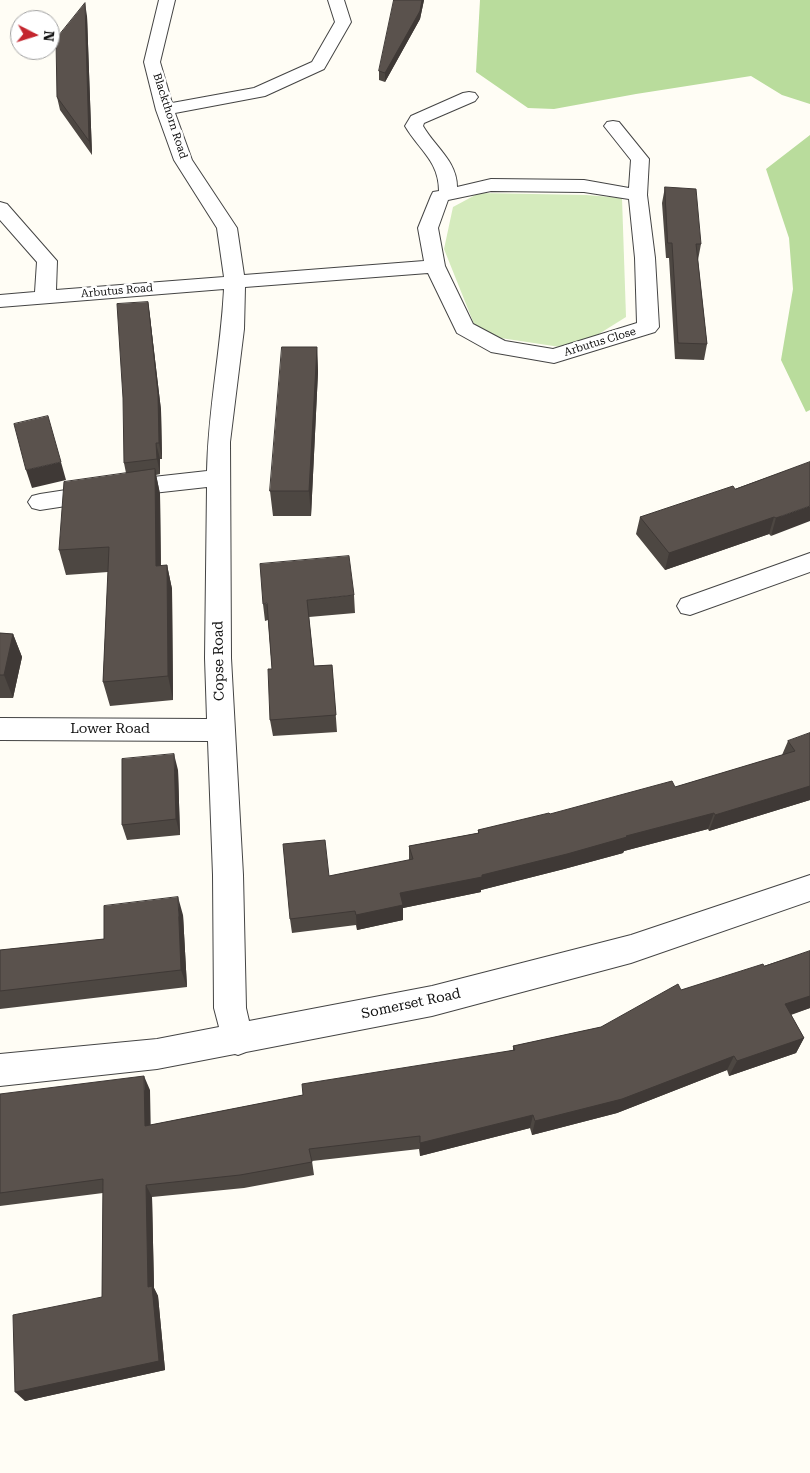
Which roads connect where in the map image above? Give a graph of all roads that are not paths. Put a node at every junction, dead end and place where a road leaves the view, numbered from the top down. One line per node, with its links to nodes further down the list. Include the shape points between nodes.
1 (167, 0): 4 (street, Blackthorn Road, via 152,62)
2 (336, 0): 4 (street, via 343,22 318,65 259,92)
3 (469, 97): 6 (street, via 417,120 414,126 446,170)
4 (165, 110): 10 (street, Blackthorn Road, via 183,160 227,228)
5 (613, 126): 7 (street, Arbutus Close, via 640,159)
6 (448, 194): 7 (street, via 491,185 584,186); 9 (street, Arbutus Close, via 440,196 428,228)
7 (638, 195): 9 (street, Arbutus Close, via 648,327 554,356 499,347 464,328)
8 (0, 208): 11 (street, via 47,262)
9 (435, 266): 10 (street)
10 (235, 282): 11 (street, Arbutus Road); 13 (street, Copse Road, via 233,329 219,442)
11 (45, 297): 12 (street, Arbutus Road)
12 (0, 301)
13 (219, 478): 14 (street); 18 (street, Copse Road)
14 (40, 502)
15 (807, 567): 16 (street)
16 (690, 606)
17 (0, 729): 18 (street, Lower Road)
18 (220, 730): 20 (street, Copse Road, via 228,875 230,1008)
19 (810, 888): 20 (street, Somerset Road, via 621,951 432,1001)
20 (238, 1040): 21 (street, Somerset Road, via 157,1054)
21 (0, 1070)

